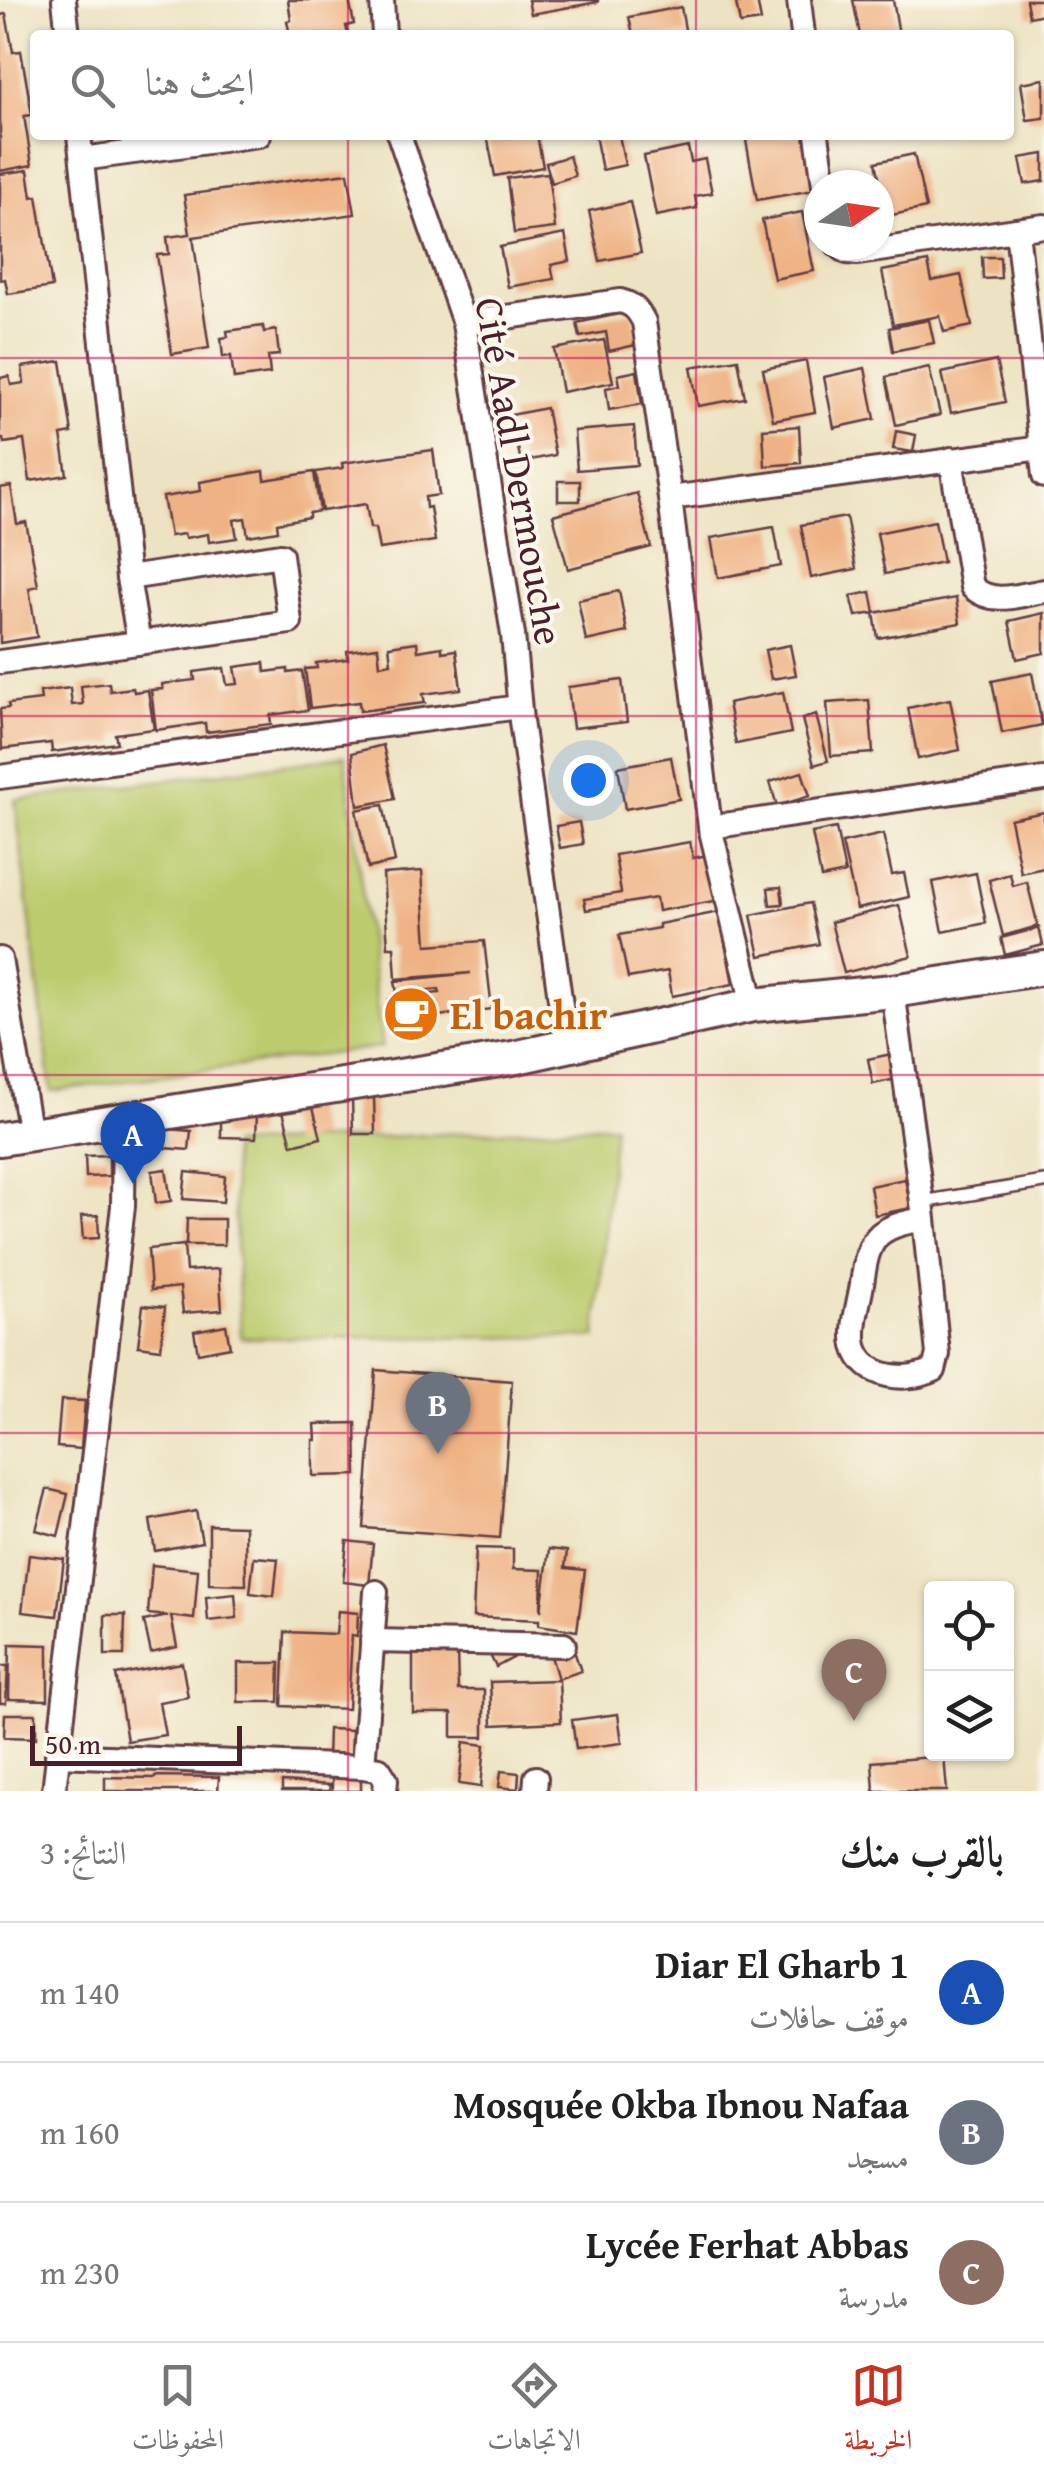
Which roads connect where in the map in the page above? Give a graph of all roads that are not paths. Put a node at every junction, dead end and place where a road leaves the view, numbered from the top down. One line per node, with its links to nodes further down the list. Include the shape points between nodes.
1 (64, 0): 4 (street)
2 (382, 0): 5 (street)
3 (798, 0): 6 (street)
4 (67, 30)
5 (384, 30)
6 (803, 30)
7 (80, 140): 11 (street)
8 (222, 140): 11 (street)
9 (401, 140): 16 (street, Cité Aadl Dermouche)
10 (818, 140): 12 (street)
11 (82, 159): 21 (street)
12 (822, 170)
13 (1044, 226): 14 (street)
14 (1017, 230): 15 (street); 17 (street)
15 (894, 247)
16 (464, 324): 20 (street, via 630,303 647,336); 25 (street, Cité Aadl Dermouche)
17 (1041, 448): 18 (street); 19 (street)
18 (951, 459): 20 (street); 22 (street, via 972,588 998,599)
19 (1044, 476)
20 (670, 498): 28 (street)
21 (128, 578): 23 (street); 23 (street, via 281,555 290,622)
22 (1044, 591)
23 (139, 642): 24 (street)
24 (0, 662)
25 (520, 707): 26 (street, Cité Aadl Dermouche); 33 (street, Cité Aadl Dermouche)
26 (0, 777)
27 (1044, 779): 28 (street)
28 (710, 827): 32 (street)
29 (0, 959): 35 (street)
30 (1044, 968): 31 (main road)
31 (894, 991): 32 (main road); 37 (street)
32 (753, 1004): 33 (main road)
33 (567, 1048): 34 (main road)
34 (124, 1120): 35 (main road); 41 (street, via 124,1206)
35 (15, 1136)
36 (1044, 1182): 37 (lane)
37 (923, 1211): 37 (street, via 938,1354 934,1370 903,1378 862,1360 855,1323 868,1250 880,1235)
38 (376, 1592): 39 (street)
39 (372, 1642): 40 (street); 42 (street)
40 (564, 1644)
41 (58, 1755): 42 (street); 43 (street)
42 (363, 1766): 44 (street, via 379,1768)
43 (54, 1791)
44 (385, 1791)

